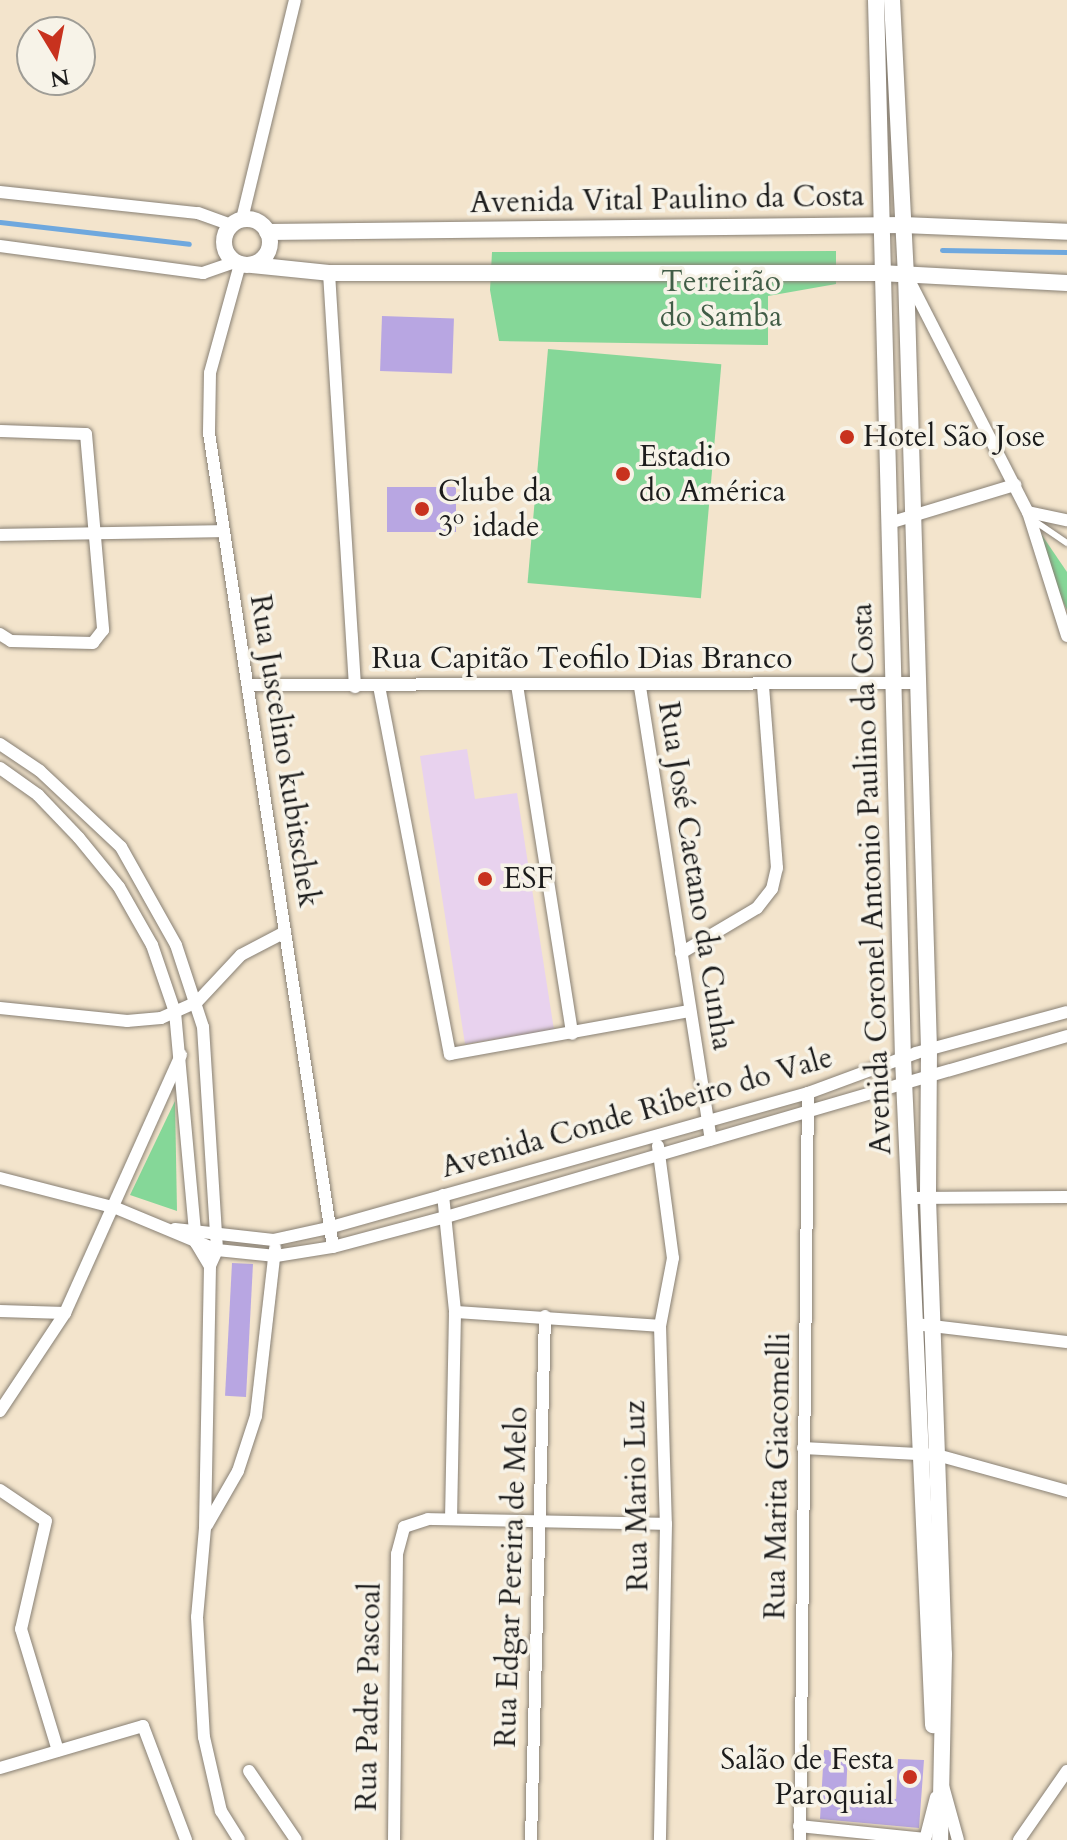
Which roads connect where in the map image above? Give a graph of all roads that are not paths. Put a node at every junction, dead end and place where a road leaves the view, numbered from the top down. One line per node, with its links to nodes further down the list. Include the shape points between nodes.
1 (295, 0): 5 (street)
2 (876, 0): 7 (street, Avenida Coronel Antonio Paulino da Costa)
3 (892, 0): 6 (street, Avenida Coronel Antonio Paulino da Costa)
4 (0, 192): 5 (street, via 198,213)
5 (237, 222): 8 (street, via 257,221); 11 (street, via 224,244)
6 (903, 225): 7 (street, Avenida Vital Paulino da Costa); 9 (street, Avenida Vital Paulino da Costa); 14 (street, Avenida Coronel Antonio Paulino da Costa)
7 (879, 226): 8 (street, Avenida Vital Paulino da Costa); 13 (street, Avenida Coronel Antonio Paulino da Costa)
8 (267, 232): 11 (street, via 267,253)
9 (1067, 232)
10 (0, 246): 11 (street, via 203,273)
11 (242, 264): 12 (street); 24 (street, Rua Juscelino kubitschek, via 207,399)
12 (329, 273): 13 (street); 36 (street)
13 (880, 273): 14 (street); 17 (street, Avenida Coronel Antonio Paulino da Costa)
14 (906, 274): 15 (street); 16 (street, Avenida Coronel Antonio Paulino da Costa); 19 (street)
15 (1067, 283)
16 (910, 407): 17 (street); 21 (street, Avenida Coronel Antonio Paulino da Costa)
17 (884, 408): 23 (street, Avenida Coronel Antonio Paulino da Costa)
18 (0, 431): 25 (street, via 86,434)
19 (1015, 485): 20 (street); 21 (street)
20 (1029, 515): 22 (street); 27 (lane); 28 (street)
21 (914, 516): 23 (street); 31 (street, Avenida Coronel Antonio Paulino da Costa)
22 (1067, 520)
23 (889, 523): 30 (street, Avenida Coronel Antonio Paulino da Costa)
24 (224, 531): 25 (street); 32 (street, Rua Juscelino kubitschek)
25 (95, 533): 26 (street); 29 (street, via 102,636 93,643)
26 (0, 535)
27 (1067, 543)
28 (1067, 636)
29 (2, 637)
30 (892, 683): 31 (street, Rua Capitão Teofilo Dias Branco); 34 (street, Rua Capitão Teofilo Dias Branco); 53 (street, Avenida Coronel Antonio Paulino da Costa)
31 (917, 683): 50 (street, Avenida Coronel Antonio Paulino da Costa)
32 (248, 685): 36 (street, Rua Capitão Teofilo Dias Branco); 40 (street, Rua Juscelino kubitschek)
33 (517, 685): 35 (street, Rua Capitão Teofilo Dias Branco); 37 (street, Rua Capitão Teofilo Dias Branco); 48 (street)
34 (763, 685): 37 (street, Rua Capitão Teofilo Dias Branco); 41 (street, via 777,868 772,889 757,908)
35 (379, 686): 36 (street, Rua Capitão Teofilo Dias Branco); 48 (street, via 444,1043 455,1057)
36 (355, 687)
37 (640, 687): 41 (street, Rua José Caetano da Cunha)
38 (0, 744): 42 (street, via 40,771 121,847 176,945)
39 (0, 768): 45 (street, via 38,795 119,887 152,945)
40 (285, 932): 42 (street, via 231,962); 69 (street, Rua Juscelino kubitschek)
41 (681, 953): 44 (street, Rua José Caetano da Cunha)
42 (197, 1002): 45 (street); 71 (street)
43 (0, 1008): 45 (street, via 127,1021)
44 (690, 1011): 48 (street); 58 (street, Rua José Caetano da Cunha)
45 (175, 1012): 51 (street)
46 (1067, 1012): 47 (street, Avenida Conde Ribeiro do Vale)
47 (994, 1031): 50 (street, Avenida Conde Ribeiro do Vale); 52 (street)
48 (572, 1034)
49 (1067, 1036): 52 (street, Avenida Conde Ribeiro do Vale)
50 (929, 1049): 53 (street, Avenida Conde Ribeiro do Vale); 54 (street, Avenida Coronel Antonio Paulino da Costa)
51 (182, 1052): 66 (street); 68 (street)
52 (1000, 1057): 54 (street, Avenida Conde Ribeiro do Vale)
53 (903, 1058): 55 (street, Avenida Coronel Antonio Paulino da Costa); 56 (street, Avenida Conde Ribeiro do Vale)
54 (930, 1079): 55 (street, Avenida Conde Ribeiro do Vale); 65 (street, Avenida Coronel Antonio Paulino da Costa)
55 (905, 1086): 57 (street, Avenida Conde Ribeiro do Vale); 65 (street, Avenida Coronel Antonio Paulino da Costa)
56 (808, 1093): 57 (street, Rua Marita Giacomelli); 58 (street, Avenida Conde Ribeiro do Vale)
57 (810, 1113): 60 (street, Avenida Conde Ribeiro do Vale); 86 (street, Rua Marita Giacomelli)
58 (706, 1121): 59 (street, Avenida Conde Ribeiro do Vale); 60 (street, Rua José Caetano da Cunha)
59 (656, 1137): 61 (street, Rua Mario Luz); 63 (street, Avenida Conde Ribeiro do Vale)
60 (711, 1139): 61 (street, Avenida Conde Ribeiro do Vale)
61 (661, 1153): 67 (street, Avenida Conde Ribeiro do Vale); 83 (street, Rua Mario Luz, via 673,1258)
62 (0, 1178): 66 (street)
63 (443, 1195): 67 (street); 69 (street, Avenida Conde Ribeiro do Vale)
64 (1067, 1197): 65 (street)
65 (919, 1198): 82 (street, Avenida Coronel Antonio Paulino da Costa)
66 (116, 1208): 70 (street); 80 (street)
67 (446, 1217): 74 (street, Avenida Conde Ribeiro do Vale); 79 (street)
68 (196, 1227): 70 (street); 71 (street, Avenida Conde Ribeiro do Vale); 73 (street)
69 (328, 1228): 72 (street, Avenida Conde Ribeiro do Vale); 74 (street, Rua Juscelino kubitschek)
70 (175, 1229): 73 (street)
71 (216, 1234): 72 (street, Avenida Conde Ribeiro do Vale); 75 (street)
72 (273, 1240): 76 (street)
73 (196, 1243): 75 (street, Avenida Conde Ribeiro do Vale); 77 (street)
74 (333, 1247): 76 (street, Avenida Conde Ribeiro do Vale)
75 (217, 1250): 76 (street, Avenida Conde Ribeiro do Vale); 77 (street)
76 (276, 1256): 93 (street, via 256,1416 238,1471)
77 (210, 1266): 93 (street)
78 (0, 1311): 80 (street)
79 (455, 1312): 81 (street); 90 (street)
80 (65, 1313): 85 (street)
81 (545, 1316): 83 (street); 91 (street, Rua Edgar Pereira de Melo)
82 (924, 1324): 84 (street); 87 (street, Avenida Coronel Antonio Paulino da Costa)
83 (660, 1326): 92 (street, Rua Mario Luz)
84 (1067, 1342)
85 (0, 1411)
86 (803, 1448): 87 (street); 102 (street, Rua Marita Giacomelli)
87 (928, 1454): 89 (street); 94 (street, Avenida Coronel Antonio Paulino da Costa); 95 (street, Avenida Coronel Antonio Paulino da Costa)
88 (0, 1490): 96 (street, via 46,1521 21,1629)
89 (1067, 1491)
90 (451, 1519): 91 (street); 106 (street, Rua Padre Pascoal, via 404,1527 397,1554)
91 (539, 1521): 92 (street); 107 (street, Rua Edgar Pereira de Melo)
92 (666, 1524): 108 (street, Rua Mario Luz)
93 (205, 1528): 104 (street, via 197,1617 204,1737 221,1811)
94 (926, 1654): 95 (street); 97 (street, Avenida Coronel Antonio Paulino da Costa)
95 (944, 1654): 97 (street, Avenida Coronel Antonio Paulino da Costa)
96 (58, 1751): 98 (street); 103 (street, via 143,1726)
97 (938, 1763): 101 (street, Avenida Coronel Antonio Paulino da Costa); 112 (street)
98 (0, 1768)
99 (249, 1771): 105 (street)
100 (1067, 1771): 113 (street)
101 (937, 1792): 110 (street); 111 (street, Avenida Coronel Antonio Paulino da Costa)
102 (799, 1826): 109 (street, Rua Marita Giacomelli); 110 (street)
103 (186, 1840)
104 (239, 1840)
105 (296, 1840)
106 (394, 1840)
107 (531, 1840)
108 (660, 1840)
109 (800, 1840)
110 (925, 1840)
111 (940, 1840)
112 (958, 1840)
113 (1019, 1840)

